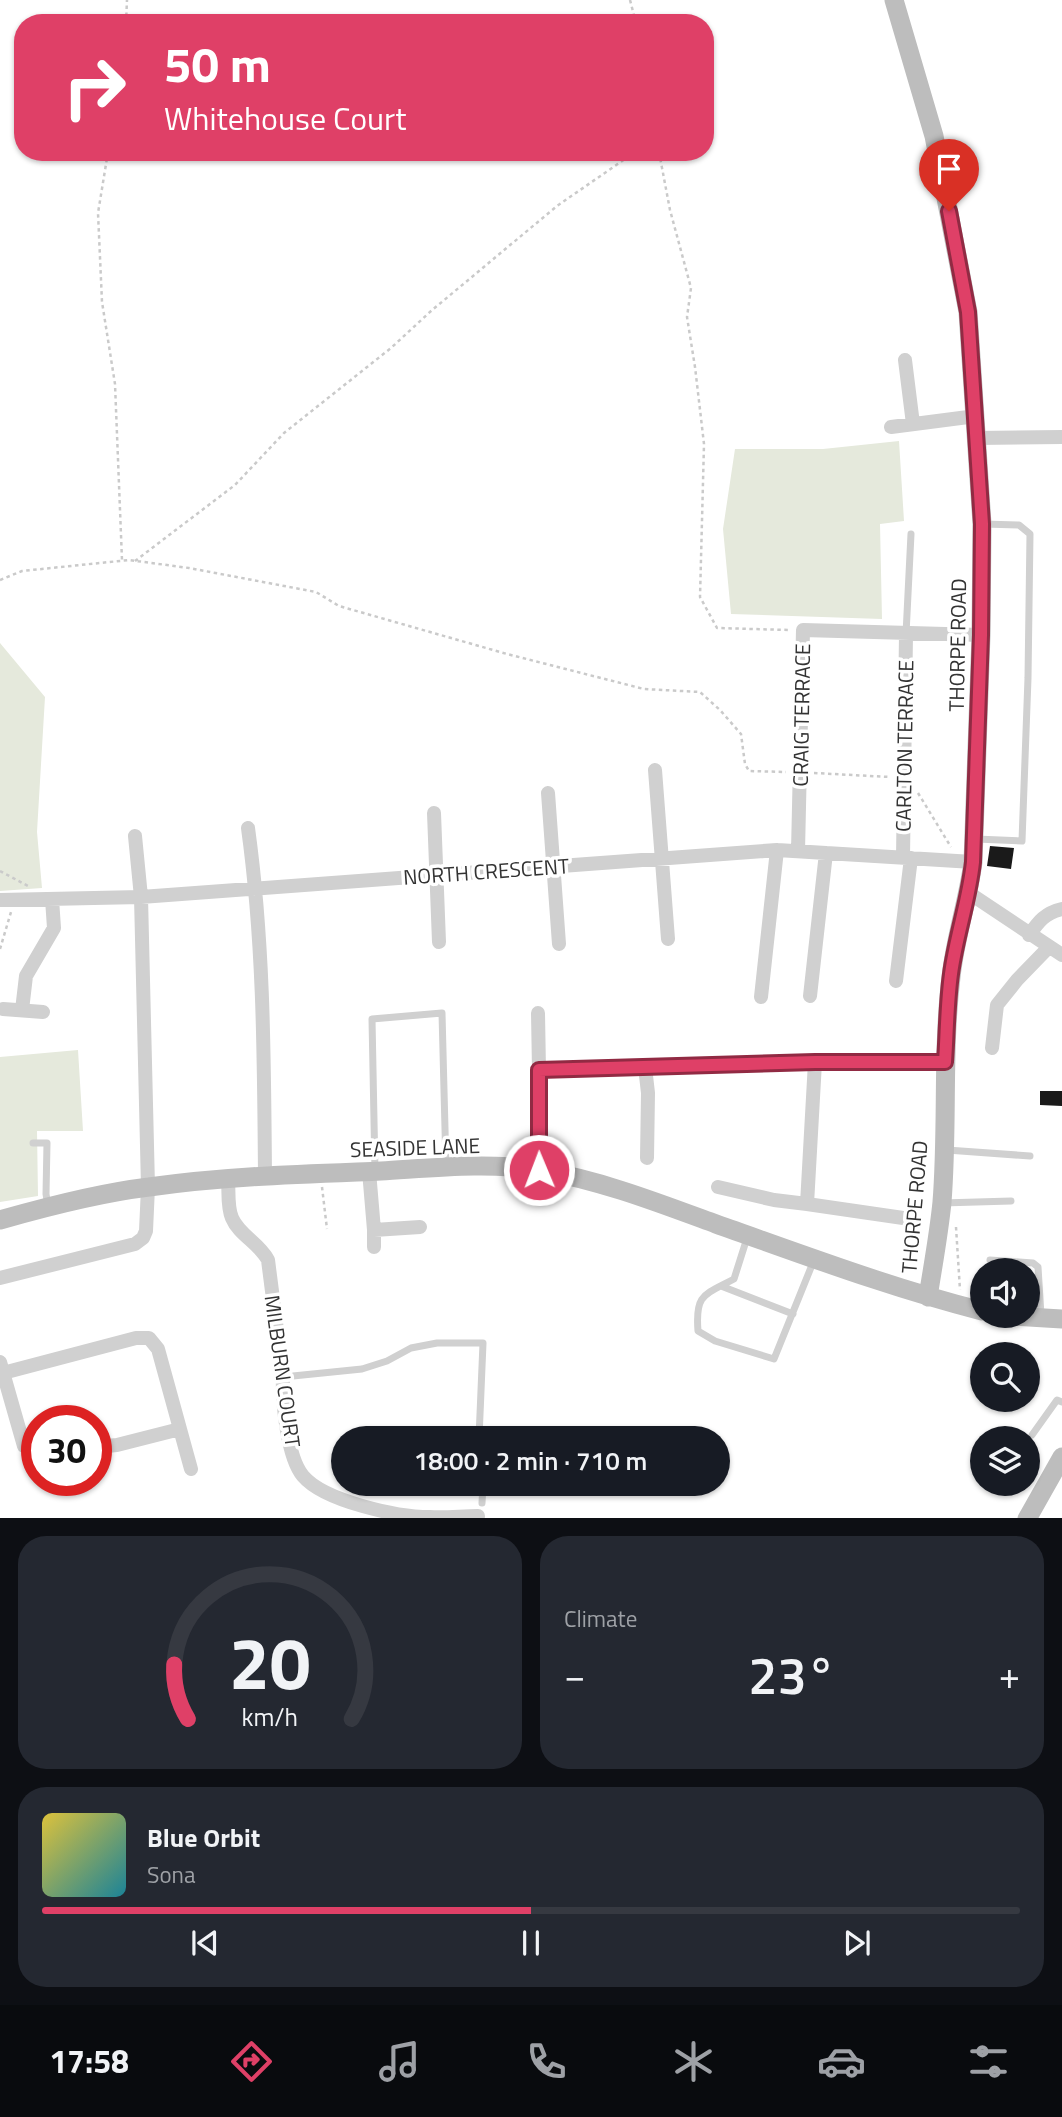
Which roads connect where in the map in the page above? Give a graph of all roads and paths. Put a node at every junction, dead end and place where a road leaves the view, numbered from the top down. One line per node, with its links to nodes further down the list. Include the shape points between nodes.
1 (894, 0): 6 (main road, THORPE ROAD, via 934,136 968,312)
2 (107, 161): 13 (path, via 98,213 102,302 115,384)
3 (622, 161): 14 (path, via 557,206 284,433 235,485)
4 (661, 161): 16 (path, via 691,288 687,317 704,444 700,597 717,628)
5 (905, 360): 7 (street)
6 (976, 416): 7 (street); 10 (main road, THORPE ROAD)
7 (913, 424): 8 (street)
8 (891, 427)
9 (1062, 437): 10 (street)
10 (977, 438): 11 (main road, THORPE ROAD)
11 (982, 524): 18 (main road, THORPE ROAD); 25 (lane, via 1019,525 1030,534 1028,678 1022,841)
12 (911, 534): 17 (lane)
13 (122, 561): 14 (path); 15 (path, via 22,571)
14 (135, 561): 20 (path, via 316,592 339,606 507,654 644,689 699,692 741,734 749,771)
15 (0, 580)
16 (803, 631): 17 (street, CRAIG TERRACE); 20 (street, CRAIG TERRACE)
17 (906, 634): 18 (street, CRAIG TERRACE); 29 (street, CARLTON TERRACE)
18 (981, 635): 25 (main road, THORPE ROAD)
19 (655, 770): 30 (street)
20 (800, 772): 27 (street, CRAIG TERRACE)
21 (548, 793): 32 (street)
22 (434, 813): 34 (street)
23 (248, 828): 35 (street)
24 (135, 836): 37 (street)
25 (974, 839): 31 (main road, THORPE ROAD)
26 (776, 850): 27 (street, NORTH CRESCENT); 30 (street, NORTH CRESCENT); 50 (street)
27 (798, 851): 28 (street, NORTH CRESCENT)
28 (826, 853): 29 (street, NORTH CRESCENT); 49 (street)
29 (907, 858): 31 (street, NORTH CRESCENT); 48 (street, CARLTON TERRACE)
30 (662, 859): 32 (street, NORTH CRESCENT); 42 (street)
31 (973, 862): 36 (main road, THORPE ROAD)
32 (552, 866): 34 (street, NORTH CRESCENT); 44 (street)
33 (0, 871): 38 (path)
34 (438, 874): 35 (street, NORTH CRESCENT); 43 (street)
35 (256, 888): 37 (street, NORTH CRESCENT); 68 (street, via 264,1010)
36 (969, 893): 41 (street); 57 (main road, THORPE ROAD, via 951,977)
37 (141, 897): 38 (street, NORTH CRESCENT); 70 (street)
38 (48, 899): 39 (street, NORTH CRESCENT); 52 (street, via 54,928 26,976)
39 (6, 900): 46 (path, via 8,927)
40 (1062, 909): 41 (street, via 1041,918)
41 (1029, 935): 45 (street)
42 (668, 939)
43 (439, 942)
44 (559, 944)
45 (1048, 948): 47 (street); 55 (street, via 997,1005)
46 (0, 949)
47 (1062, 955)
48 (897, 981)
49 (810, 996)
50 (761, 998)
51 (4, 1009): 52 (street)
52 (22, 1010): 53 (street)
53 (43, 1012)
54 (538, 1013): 59 (street)
55 (992, 1048)
56 (815, 1062): 57 (street); 58 (street); 74 (street)
57 (945, 1062): 61 (main road, THORPE ROAD)
58 (645, 1067): 59 (street); 63 (street)
59 (539, 1070): 65 (street)
60 (33, 1143): 75 (lane, via 47,1143)
61 (944, 1149): 62 (lane); 73 (main road, THORPE ROAD)
62 (1030, 1156)
63 (647, 1158)
64 (446, 1168): 65 (main road, SEASIDE LANE); 66 (main road, SEASIDE LANE); 66 (lane, via 442,1013 372,1019)
65 (539, 1170): 81 (main road, SEASIDE LANE, via 645,1198)
66 (372, 1171): 67 (main road, SEASIDE LANE); 80 (street)
67 (320, 1174): 68 (main road, SEASIDE LANE); 79 (path)
68 (265, 1176): 69 (main road, SEASIDE LANE)
69 (229, 1179): 70 (main road, SEASIDE LANE); 94 (street, MILBURN COURT, via 230,1216 268,1260)
70 (148, 1187): 75 (main road, SEASIDE LANE); 84 (street, via 146,1231 135,1244)
71 (718, 1188): 74 (street)
72 (1011, 1202): 73 (lane)
73 (948, 1203): 86 (main road, THORPE ROAD); 88 (path)
74 (807, 1204): 76 (street)
75 (48, 1206): 77 (main road, SEASIDE LANE)
76 (910, 1219)
77 (0, 1220)
78 (420, 1227): 80 (street)
79 (327, 1229)
80 (374, 1230): 82 (street)
81 (748, 1235): 83 (main road, SEASIDE LANE); 85 (lane, via 734,1279)
82 (374, 1247)
83 (814, 1259): 86 (main road, SEASIDE LANE); 90 (lane)
84 (0, 1278)
85 (721, 1286): 90 (lane); 90 (lane, via 705,1294 696,1309 698,1331 715,1341 774,1359)
86 (928, 1297): 88 (main road, SEASIDE LANE)
87 (1040, 1301): 91 (lane)
88 (962, 1306): 89 (main road, SEASIDE LANE)
89 (970, 1308)
90 (793, 1314)
91 (1041, 1318): 92 (main road)
92 (1062, 1319)
93 (2, 1367): 98 (street, via 149,1338 158,1349); 99 (street)
94 (283, 1377): 96 (lane, via 362,1369 411,1348 437,1343 483,1343); 104 (street, MILBURN COURT, via 290,1448 302,1475 321,1490 395,1513 428,1517)
95 (1062, 1402): 97 (lane, via 1057,1400)
96 (480, 1426)
97 (1039, 1426)
98 (180, 1429): 100 (street); 102 (street)
99 (21, 1435)
100 (112, 1445)
101 (1062, 1457): 105 (main road)
102 (191, 1469)
103 (482, 1496): 104 (lane)
104 (480, 1509)
105 (1027, 1518)

